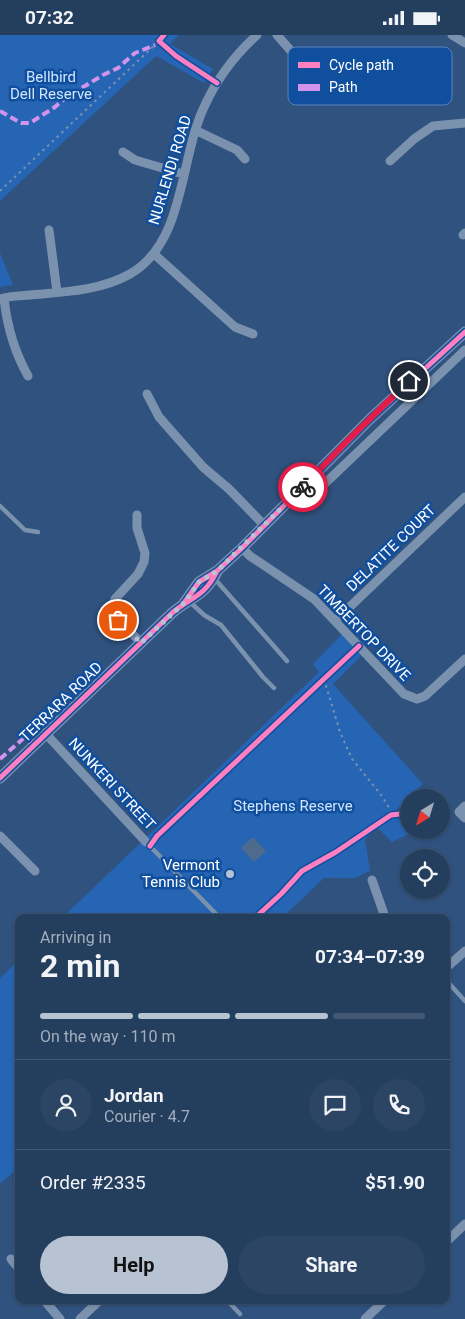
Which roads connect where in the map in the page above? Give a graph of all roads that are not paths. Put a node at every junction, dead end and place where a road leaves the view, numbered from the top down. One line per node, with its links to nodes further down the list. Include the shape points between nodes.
1 (257, 35): 7 (street, NURLENDI ROAD, via 217,83)
2 (277, 35): 5 (street)
3 (452, 35): 4 (street)
4 (465, 43)
5 (288, 48)
6 (465, 123): 10 (street, via 433,127)
7 (195, 130): 9 (street, via 237,150); 11 (street, NURLENDI ROAD)
8 (123, 152): 11 (street, via 135,161)
9 (245, 159)
10 (390, 161)
11 (183, 174): 13 (street, NURLENDI ROAD, via 173,215)
12 (50, 230): 14 (street)
13 (154, 254): 14 (street, NURLENDI ROAD, via 142,266 114,282); 16 (street, via 235,327)
14 (57, 292): 15 (street, NURLENDI ROAD)
15 (2, 299): 19 (street, via 10,338)
16 (252, 334)
17 (465, 334): 21 (main road, TERRARA ROAD, via 370,419)
18 (465, 350): 21 (street, via 316,492 306,496)
19 (28, 376)
20 (147, 394): 25 (street, via 159,417 203,467)
21 (297, 493): 25 (main road, TERRARA ROAD)
22 (465, 497): 30 (street, DELATITE COURT)
23 (0, 506): 26 (lane, via 25,529)
24 (137, 515): 31 (street, via 144,562 138,574 115,599 113,608 118,620)
25 (265, 526): 27 (main road, TERRARA ROAD)
26 (38, 532)
27 (242, 548): 28 (main road, TERRARA ROAD); 30 (street, TIMBERTOP DRIVE, via 314,599)
28 (214, 574): 29 (main road, TERRARA ROAD, via 199,582); 33 (lane)
29 (186, 601): 31 (main road, TERRARA ROAD); 34 (lane, via 221,625)
30 (336, 620): 32 (street, TIMBERTOP DRIVE, via 404,694 418,699 426,696)
31 (141, 643): 35 (main road, TERRARA ROAD)
32 (465, 659)
33 (287, 661)
34 (274, 688)
35 (46, 735): 36 (main road, TERRARA ROAD); 40 (street, NUNKERI STREET)
36 (0, 778)
37 (465, 806): 38 (street, via 459,811)
38 (465, 818)
39 (0, 836): 41 (street)
40 (146, 842): 43 (lane, NUNKERI STREET)
41 (35, 871)
42 (372, 880): 44 (street)
43 (216, 914)
44 (384, 914)
45 (465, 951): 46 (street)
46 (450, 965)
47 (450, 984): 48 (lane)
48 (465, 1001)
49 (465, 1224): 50 (street)
50 (450, 1238)
51 (10, 1259): 52 (street)
52 (15, 1265)
53 (47, 1304): 58 (street)
54 (96, 1304): 59 (street)
55 (231, 1304): 57 (lane)
56 (381, 1304): 60 (street)
57 (240, 1314)
58 (60, 1319)
59 (80, 1319)
60 (365, 1319)

